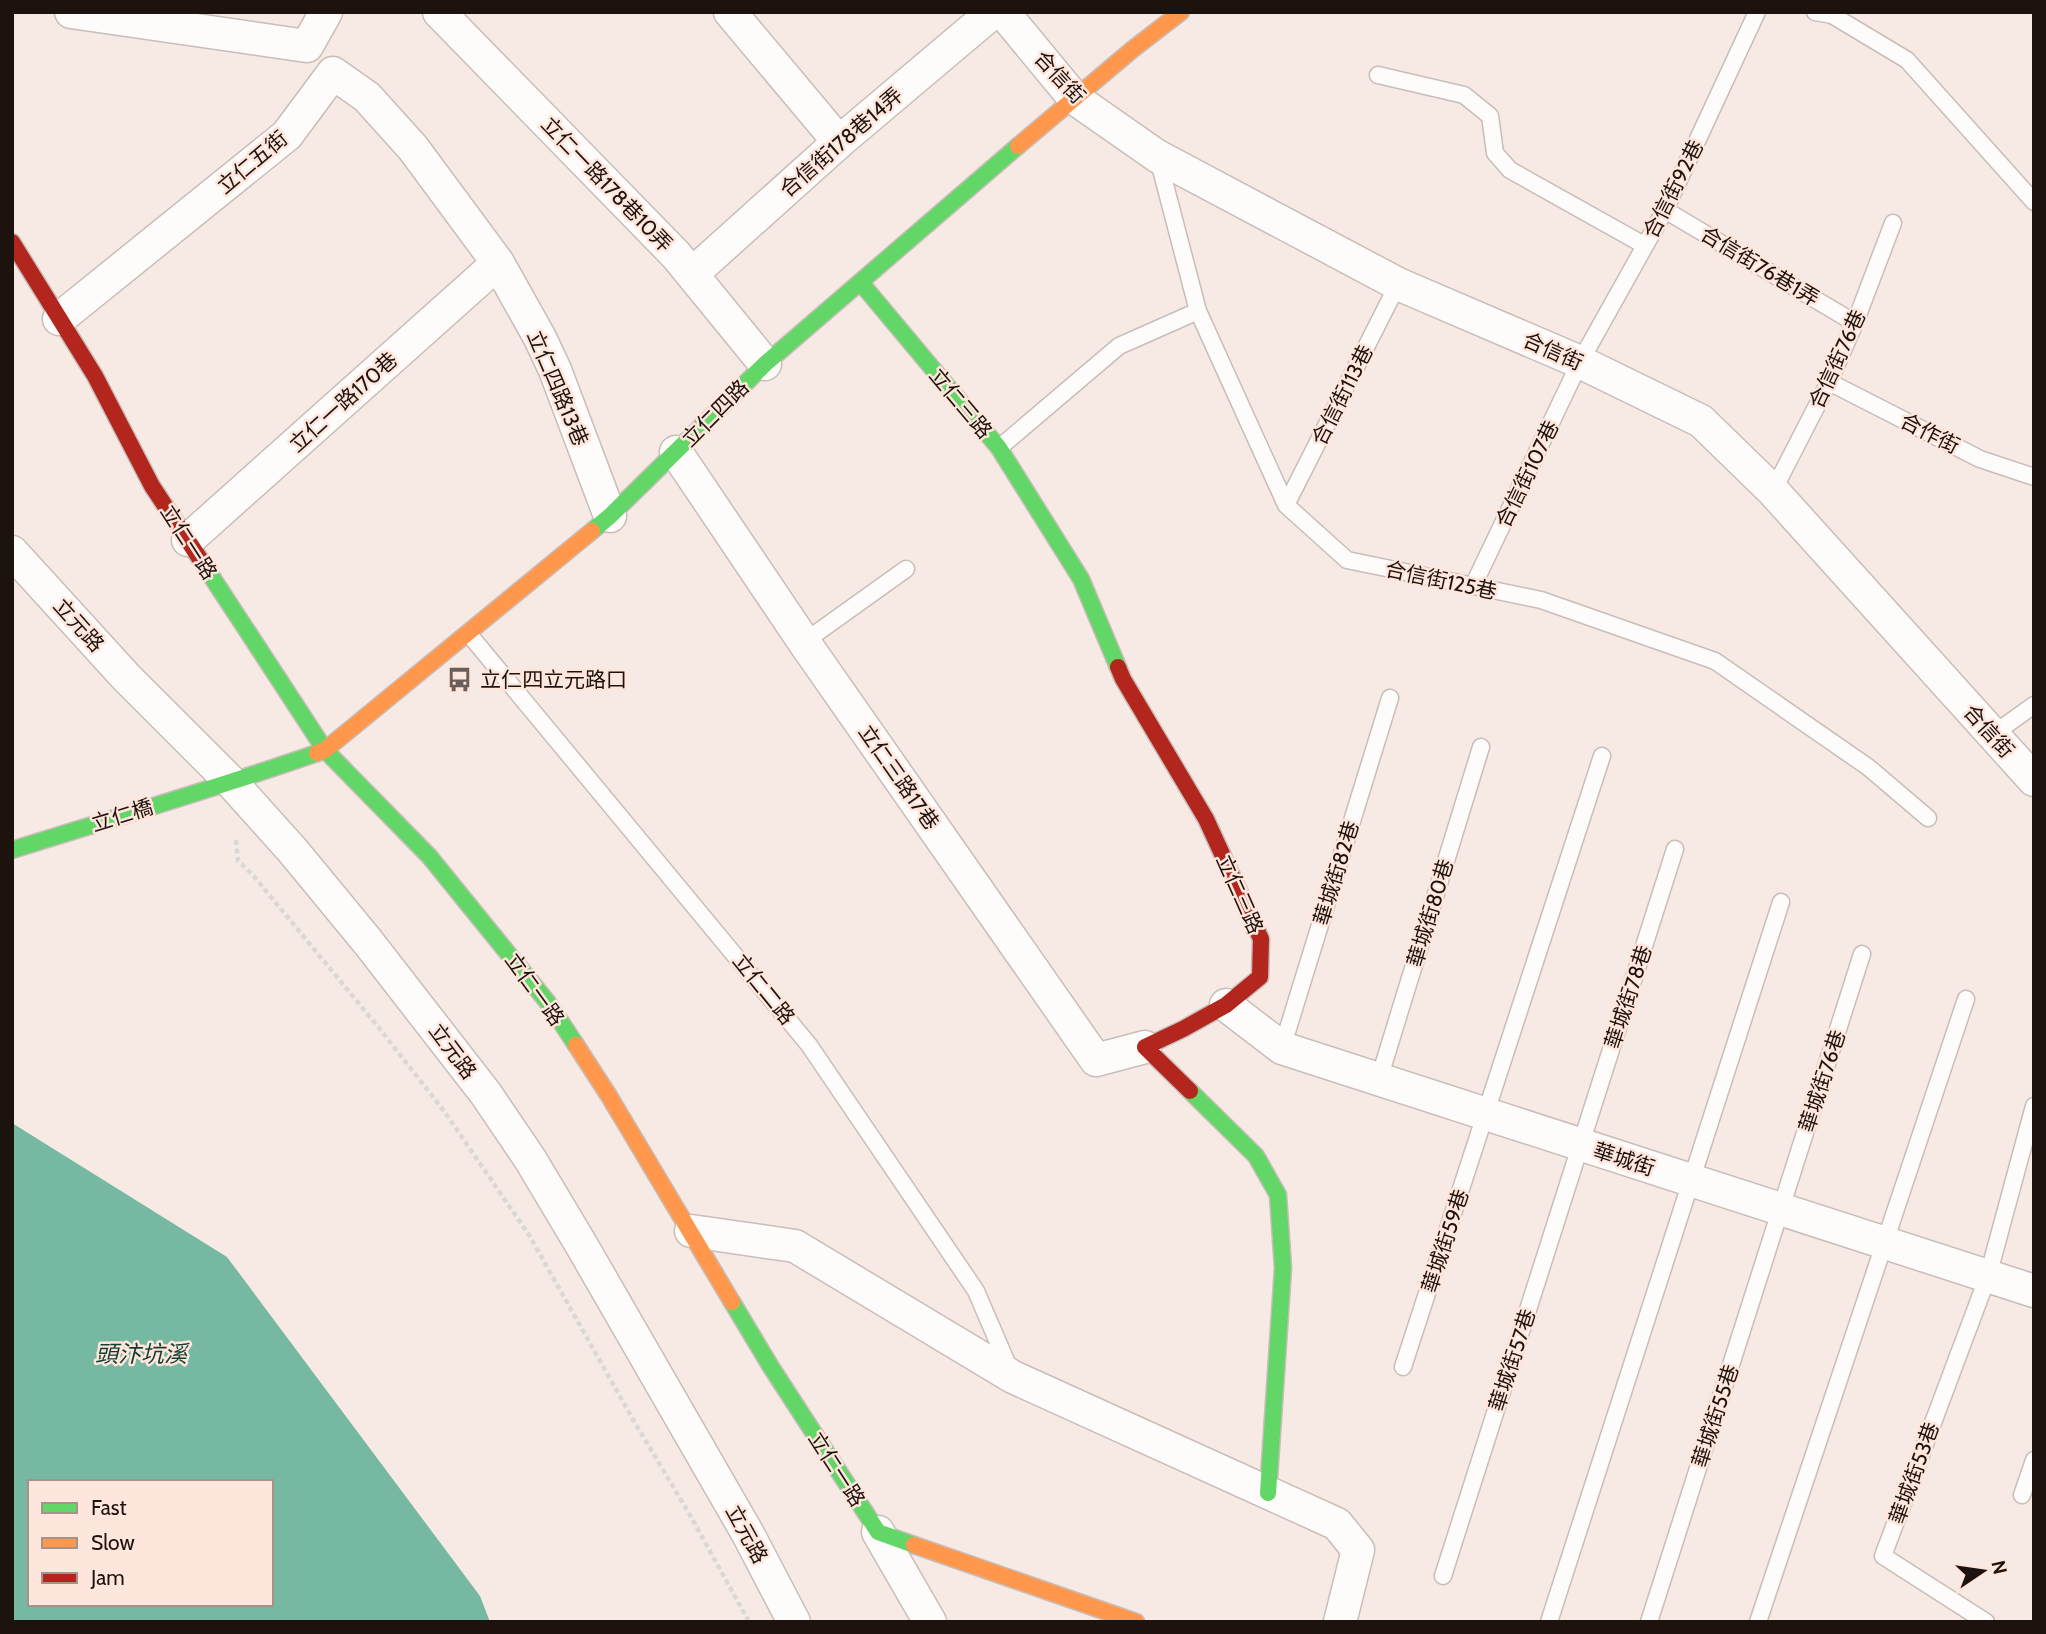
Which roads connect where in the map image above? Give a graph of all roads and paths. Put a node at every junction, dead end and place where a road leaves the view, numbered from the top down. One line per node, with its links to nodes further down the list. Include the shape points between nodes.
1 (71, 12): 10 (street)
2 (326, 12): 10 (street)
3 (439, 12): 22 (street, 立仁一路178巷10弄)
4 (730, 12): 14 (street)
5 (993, 12): 14 (street, 合信街178巷14弄)
6 (1003, 12): 13 (street, 合信街)
7 (1181, 12): 13 (street, 立仁四路)
8 (1757, 12): 17 (lane, 合信街92巷)
9 (1815, 12): 16 (lane, via 1832,15 1907,60)
10 (306, 46): 11 (street)
11 (332, 73): 21 (street, via 367,97 413,148); 26 (street, 立仁五街, via 287,135)
12 (1378, 75): 20 (lane, via 1464,95 1490,116 1495,153 1510,170)
13 (1074, 98): 15 (street, 合信街); 23 (street, 立仁四路)
14 (839, 142): 22 (street, 合信街178巷14弄)
15 (1157, 156): 24 (street, 合信街); 25 (lane, 合信街125巷)
16 (2034, 202)
17 (1665, 210): 20 (lane, 合信街92巷); 27 (lane, 合信街76巷1弄)
18 (1893, 223): 27 (lane, 合信街76巷)
19 (12, 242): 26 (street, 立仁一路)
20 (1644, 245): 28 (lane, 合信街92巷)
21 (498, 264): 36 (street, 立仁四路13巷, via 555,370); 37 (street, 立仁一路170巷)
22 (692, 274): 29 (street, 立仁一路178巷10弄)
23 (861, 283): 29 (street, 立仁四路); 31 (street, 立仁三路)
24 (1398, 284): 28 (street, 合信街); 35 (lane, 合信街113巷)
25 (1198, 311): 31 (lane, via 1119,346); 35 (lane, 合信街125巷)
26 (59, 319): 37 (street, 立仁一路, via 95,376 152,486)
27 (1856, 323): 30 (lane, 合信街76巷)
28 (1580, 362): 34 (street, 合信街, via 1701,421); 40 (lane, 合信街107巷)
29 (765, 364): 32 (street, 立仁四路)
30 (1829, 382): 33 (lane, 合作街, via 1980,458); 34 (lane, 合信街76巷)
31 (999, 448): 58 (street, 立仁三路, via 1081,579 1123,679 1206,819 1261,939 1260,977)
32 (676, 452): 36 (street, 立仁四路); 42 (street, 立仁三路17巷)
33 (2034, 477)
34 (1773, 491): 45 (street, 合信街)
35 (1286, 506): 40 (lane, 合信街125巷, via 1347,560)
36 (610, 516): 41 (street, 立仁四路)
37 (188, 540): 47 (street, 立仁一路)
38 (12, 552): 50 (street, 立元路, via 126,677)
39 (906, 569): 42 (lane)
40 (1473, 586): 51 (lane, 合信街125巷, via 1541,600 1715,661 1868,767)
41 (468, 633): 47 (street, 立仁四路); 72 (lane, 立仁二路, via 809,1045 976,1291)
42 (804, 642): 59 (street, 立仁三路17巷, via 1097,1060)
43 (1390, 698): 60 (lane, 華城街82巷)
44 (2034, 705): 45 (lane)
45 (1993, 735): 49 (street, 合信街)
46 (1481, 747): 61 (lane, 華城街80巷)
47 (325, 750): 50 (street, 立仁四路); 67 (street, 立仁一路, via 429,856 549,1004)
48 (1602, 756): 63 (lane, 華城街59巷)
49 (2034, 780)
50 (232, 783): 54 (street, 立仁橋); 79 (street, 立元路, via 368,942 508,1126 693,1438)
51 (1928, 818)
52 (236, 835): 78 (path, via 237,861 436,1101 529,1235)
53 (1675, 849): 64 (lane, 華城街78巷)
54 (12, 850)
55 (1781, 902): 65 (lane)
56 (1862, 954): 66 (lane, 華城街76巷)
57 (1966, 999): 68 (lane)
58 (1226, 1005): 59 (street, 立仁三路); 60 (street, 華城街)
59 (1144, 1047): 74 (street, via 1256,1156 1278,1195 1283,1268)
60 (1282, 1048): 61 (street, 華城街)
61 (1379, 1079): 63 (street, 華城街)
62 (2034, 1106): 69 (lane)
63 (1486, 1114): 64 (street, 華城街); 71 (lane, 華城街59巷)
64 (1580, 1144): 65 (street, 華城街); 77 (lane, 華城街57巷)
65 (1691, 1180): 66 (street, 華城街); 83 (lane)
66 (1781, 1209): 68 (street, 華城街); 84 (lane, 華城街55巷)
67 (691, 1231): 72 (street, via 795,1246); 76 (street, 立仁一路, via 771,1367)
68 (1884, 1243): 69 (street, 華城街); 85 (lane)
69 (1988, 1276): 70 (street, 華城街); 86 (lane, 華城街53巷, via 1884,1556)
70 (2034, 1291)
71 (1403, 1367)
72 (1013, 1377): 74 (street)
73 (2034, 1460): 75 (lane)
74 (1268, 1493): 82 (street, via 1337,1524 1358,1550)
75 (2022, 1495)
76 (878, 1532): 80 (street); 81 (street)
77 (1443, 1576)
78 (748, 1622)
79 (794, 1622)
80 (930, 1622)
81 (1136, 1622)
82 (1340, 1622)
83 (1549, 1622)
84 (1649, 1622)
85 (1758, 1622)
86 (1986, 1622)

